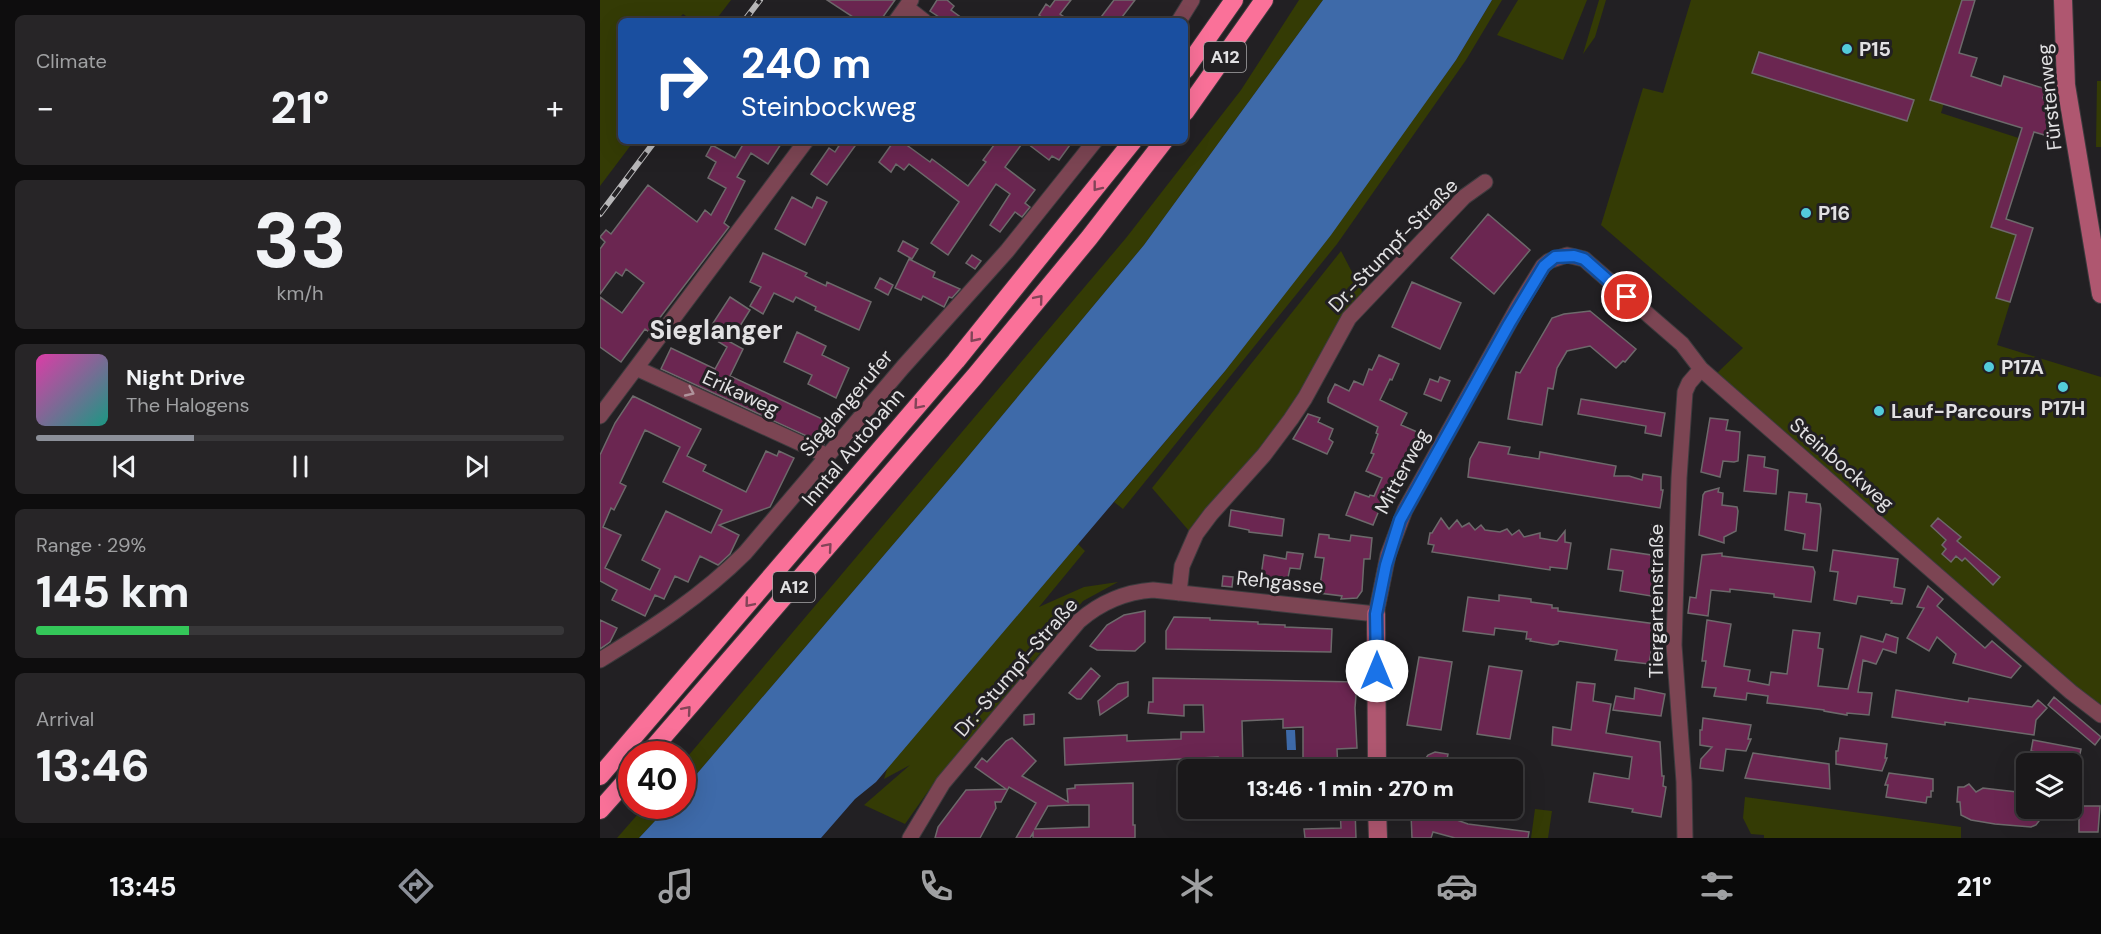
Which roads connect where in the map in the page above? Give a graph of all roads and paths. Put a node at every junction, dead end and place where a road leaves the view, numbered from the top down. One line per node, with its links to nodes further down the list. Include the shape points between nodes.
1 (1192, 0): 8 (street)
2 (1234, 0): 9 (highway, A12)
3 (1264, 0): 10 (highway, A12)
4 (2063, 0): 17 (street, Fürstenweg, via 2066,86)
5 (909, 4): 6 (street); 7 (street)
6 (898, 18)
7 (921, 18)
8 (1181, 18)
9 (1188, 66)
10 (1188, 108)
11 (804, 144): 18 (street)
12 (1089, 144): 21 (street, Sieglangerufer, via 1007,251)
13 (1131, 144): 28 (highway, Inntal Autobahn / A12, one-way to 28, via 956,361)
14 (1162, 144): 26 (highway, A12, one-way to 14, via 975,376)
15 (1485, 182): 22 (street, Dr.-Stumpf-Straße, via 1464,197 1348,318 1305,398 1264,454 1196,534 1182,566)
16 (1555, 257): 19 (street, Steinbockweg, via 1584,259 1682,344); 23 (street, Mitterweg, via 1544,266 1519,305 1409,503 1391,544)
17 (2101, 294)
18 (636, 368): 20 (street); 21 (street, Erikaweg, one-way to 21)
19 (1701, 369): 25 (street, Steinbockweg); 34 (street, Tiergartenstraße, via 1685,392 1678,478 1674,645)
20 (600, 416)
21 (828, 456): 24 (street, Sieglangerufer, via 731,568 684,605)
22 (1179, 592): 23 (street, Rehgasse); 32 (street, Dr.-Stumpf-Straße, via 1123,594 1094,608 1079,621 943,783)
23 (1376, 614): 27 (street, Mitterweg)
24 (600, 660)
25 (2101, 715)
26 (659, 741)
27 (1377, 759)
28 (600, 776)
29 (618, 790): 30 (highway)
30 (600, 810)
31 (1377, 819): 33 (street)
32 (910, 838)
33 (1378, 838)
34 (1685, 838)

